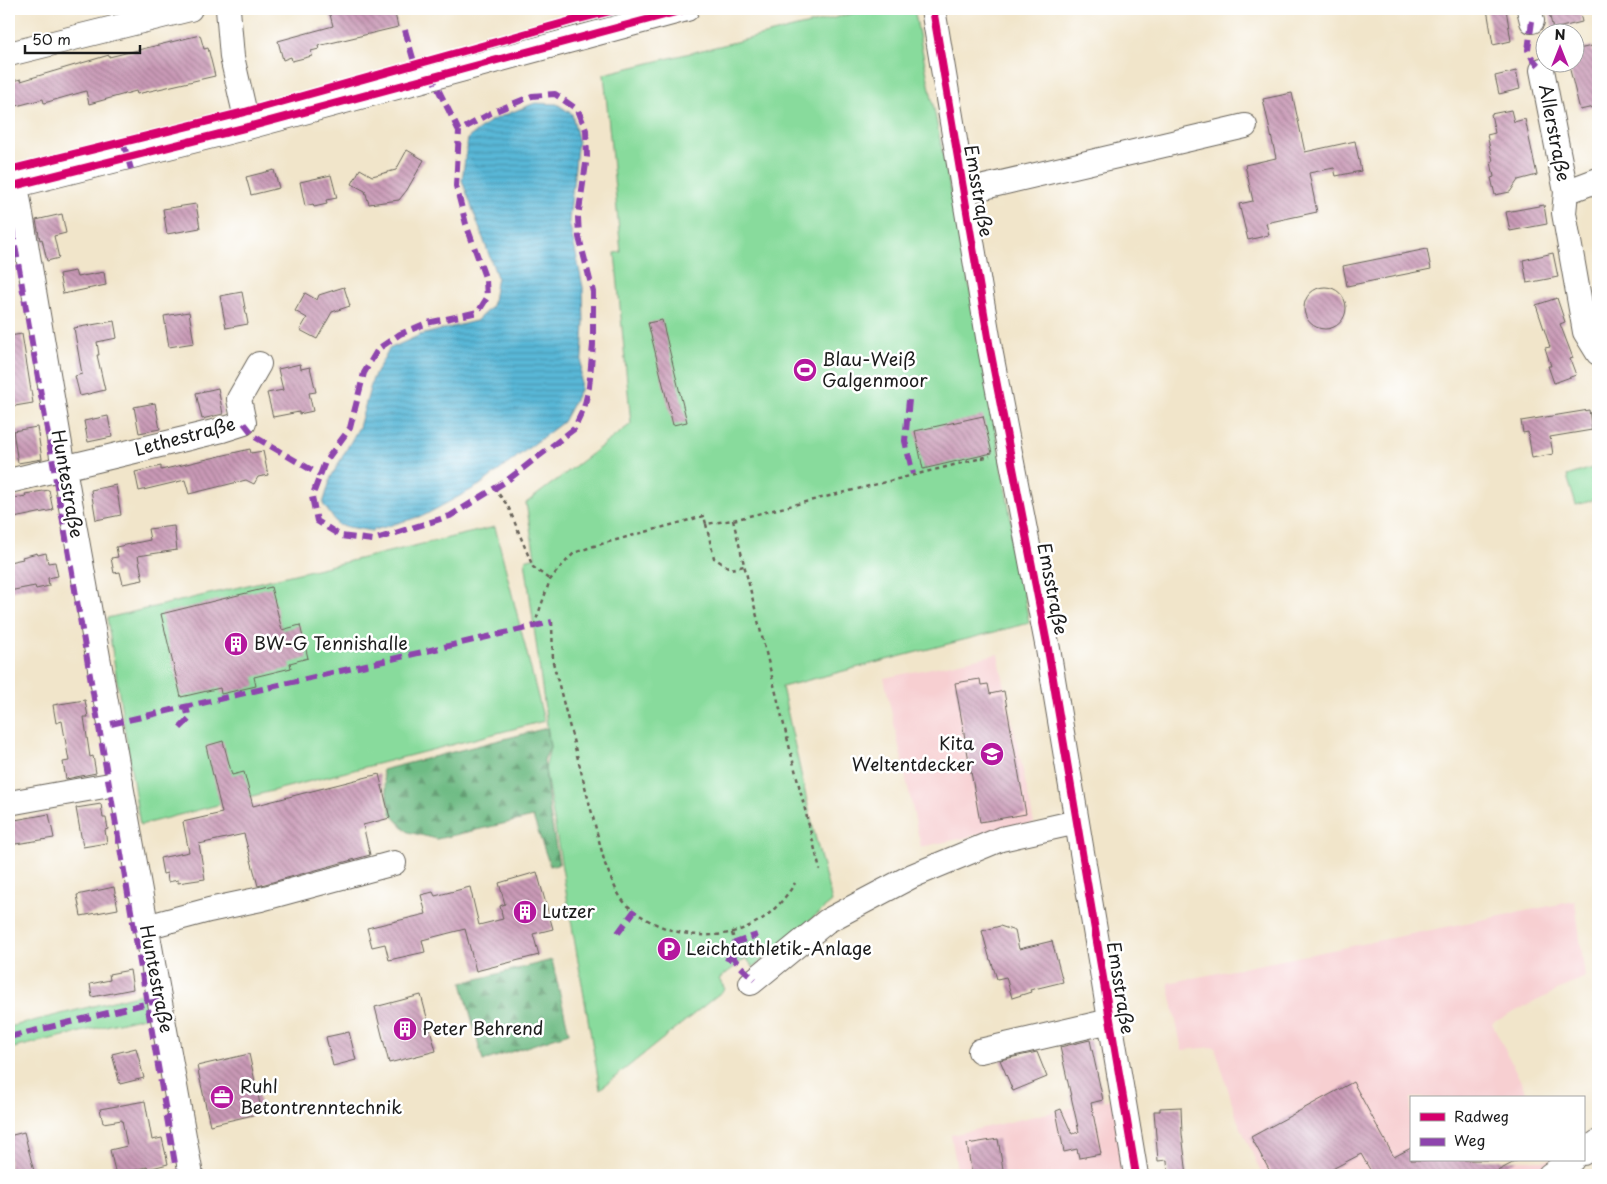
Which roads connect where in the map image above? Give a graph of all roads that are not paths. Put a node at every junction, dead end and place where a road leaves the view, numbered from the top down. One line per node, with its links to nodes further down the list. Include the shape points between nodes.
1 (190, 9): 5 (street)
2 (228, 9): 9 (street, via 232,57)
3 (687, 9): 9 (street)
4 (933, 9): 12 (street, Emsstraße)
5 (106, 18): 6 (street)
6 (9, 54)
7 (1542, 72): 13 (street, Allerstraße)
8 (1245, 126): 12 (street)
9 (248, 127): 11 (street)
10 (1598, 180): 13 (street, Allerstraße)
11 (12, 186): 16 (street, Huntestraße)
12 (963, 192): 20 (street, Emsstraße)
13 (1566, 192): 14 (street, via 1564,213 1586,332)
14 (1598, 353)
15 (260, 364): 16 (street, Lethestraße, via 239,399 244,422)
16 (64, 468): 17 (street); 18 (street, Huntestraße)
17 (9, 481)
18 (121, 783): 19 (street); 22 (street, Huntestraße)
19 (9, 803)
20 (1077, 822): 23 (street, via 1001,839 912,876 827,921); 24 (street, Emsstraße)
21 (394, 863): 22 (street)
22 (146, 927): 29 (street, Huntestraße)
23 (752, 983)
24 (1110, 1020): 25 (street); 30 (street, Emsstraße)
25 (980, 1051)
26 (1598, 1142): 27 (street)
27 (1584, 1152)
28 (1569, 1162): 31 (street)
29 (192, 1175)
30 (1136, 1175)
31 (1550, 1175)

